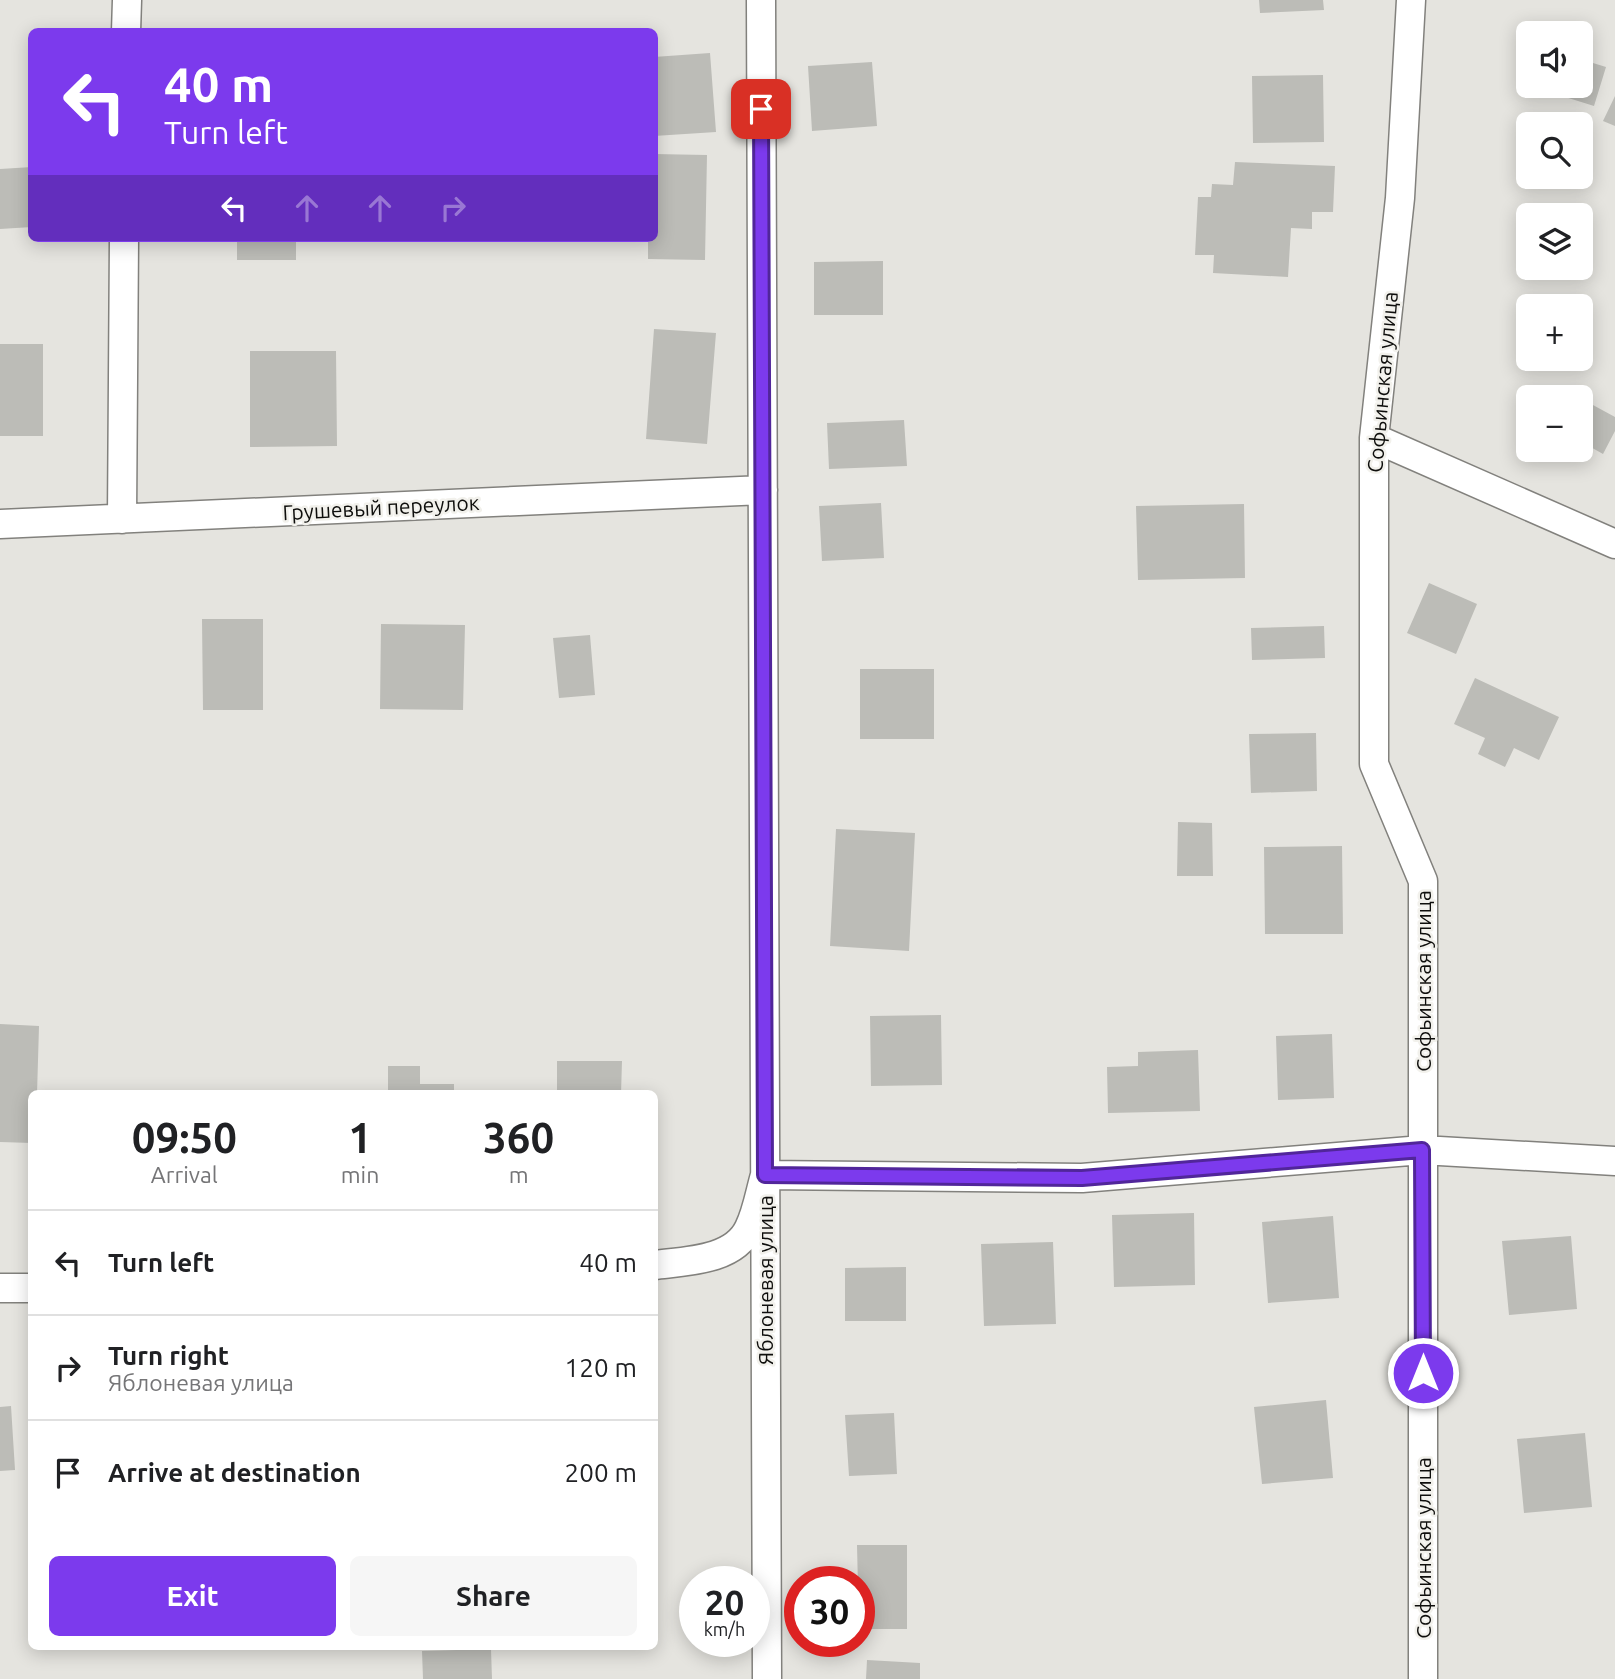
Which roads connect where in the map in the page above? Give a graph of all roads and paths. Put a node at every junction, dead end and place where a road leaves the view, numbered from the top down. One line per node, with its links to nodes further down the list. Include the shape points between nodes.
1 (127, 0): 4 (street)
2 (761, 0): 7 (street, Яблоневая улица)
3 (1411, 0): 6 (street, Софьинская улица, via 1400,198)
4 (126, 28)
5 (124, 242): 8 (street)
6 (1374, 438): 10 (street); 11 (street, Софьинская улица, via 1374,764 1423,881)
7 (763, 490): 8 (street, Грушевый переулок); 13 (street, Яблоневая улица)
8 (122, 519): 9 (street, Грушевый переулок)
9 (0, 524)
10 (1615, 544)
11 (1422, 1150): 12 (street); 13 (street, via 1082,1178); 18 (street, Софьинская улица)
12 (1615, 1161)
13 (765, 1175): 14 (street, via 748,1231 728,1250); 17 (street, Яблоневая улица)
14 (658, 1264)
15 (0, 1288): 16 (street)
16 (28, 1288)
17 (767, 1679)
18 (1423, 1679)

